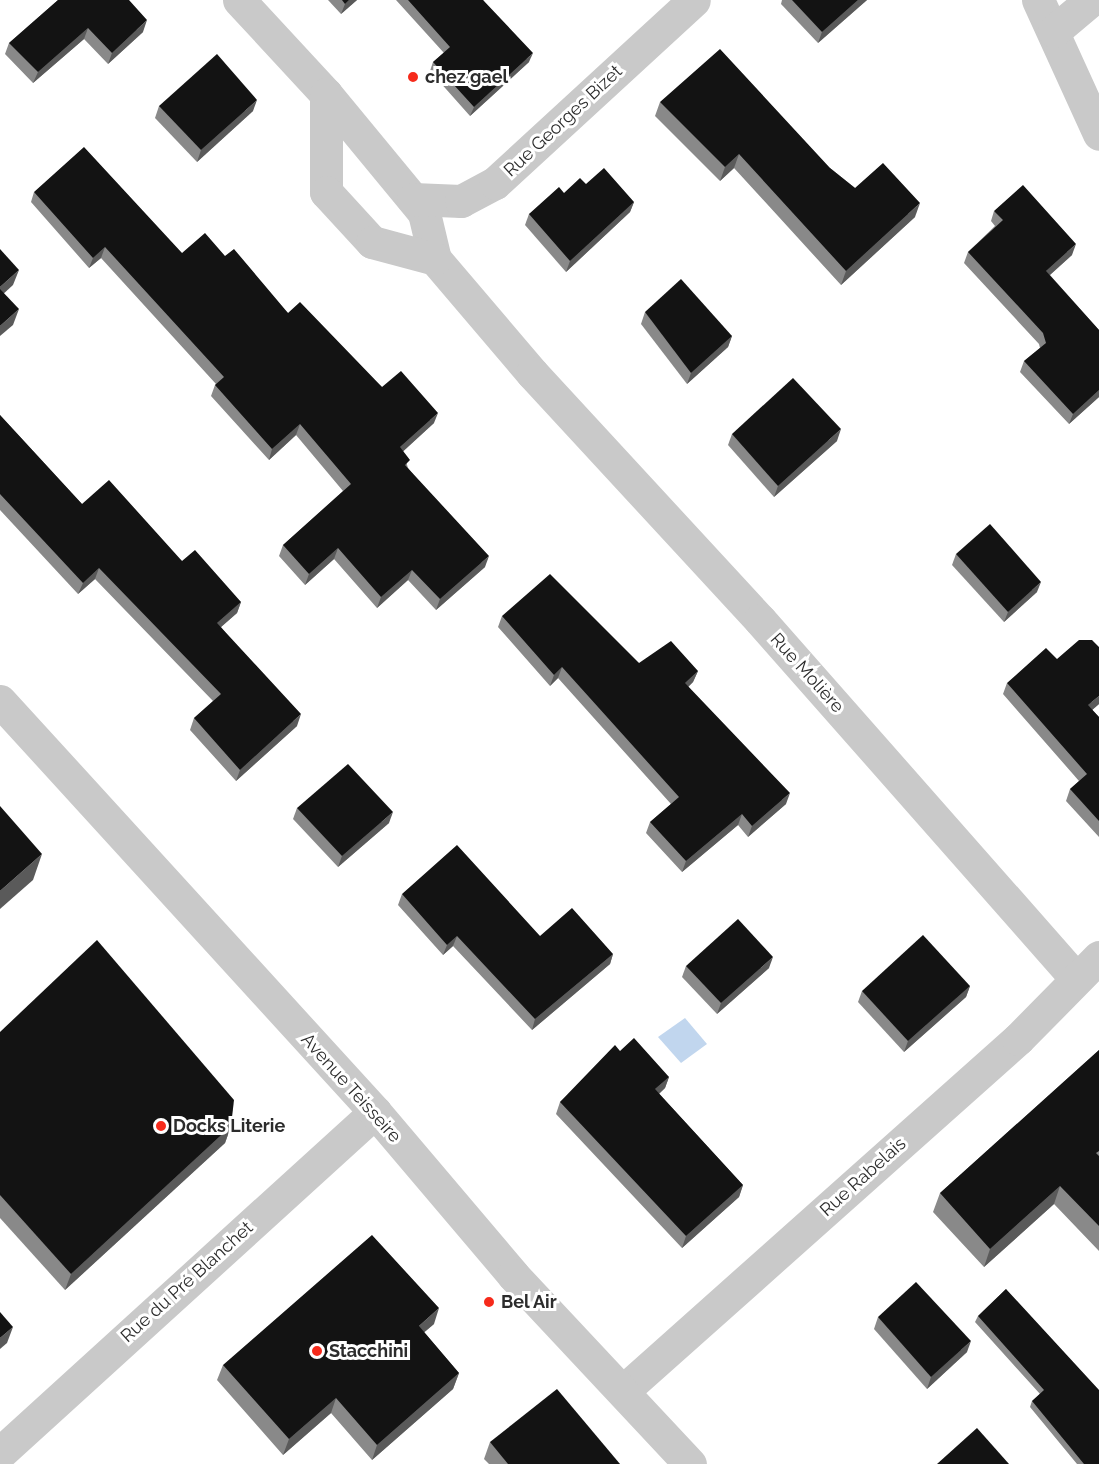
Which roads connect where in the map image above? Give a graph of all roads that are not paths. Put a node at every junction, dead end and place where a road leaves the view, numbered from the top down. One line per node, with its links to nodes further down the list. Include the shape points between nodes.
1 (239, 0): 6 (street)
2 (694, 0): 10 (street, Rue Georges Bizet, via 495,183 461,201)
3 (1038, 0): 5 (street)
4 (1091, 0): 5 (street)
5 (1054, 31): 7 (street)
6 (327, 94): 8 (street); 9 (street)
7 (1099, 134)
8 (370, 146): 9 (street, via 348,150); 10 (street)
9 (327, 170): 11 (street, via 326,192 372,242)
10 (413, 199): 11 (street, via 424,213)
11 (435, 259): 13 (street, Rue Molière, via 532,373)
12 (0, 701): 14 (street, Avenue Teisseire, via 75,788)
13 (1088, 968): 15 (street, Rue Rabelais, via 1018,1039)
14 (375, 1112): 15 (street, Avenue Teisseire, via 473,1230); 16 (street, Rue du Pré Blanchet)
15 (623, 1391): 17 (street, Avenue Teisseire)
16 (0, 1453)
17 (690, 1464)

